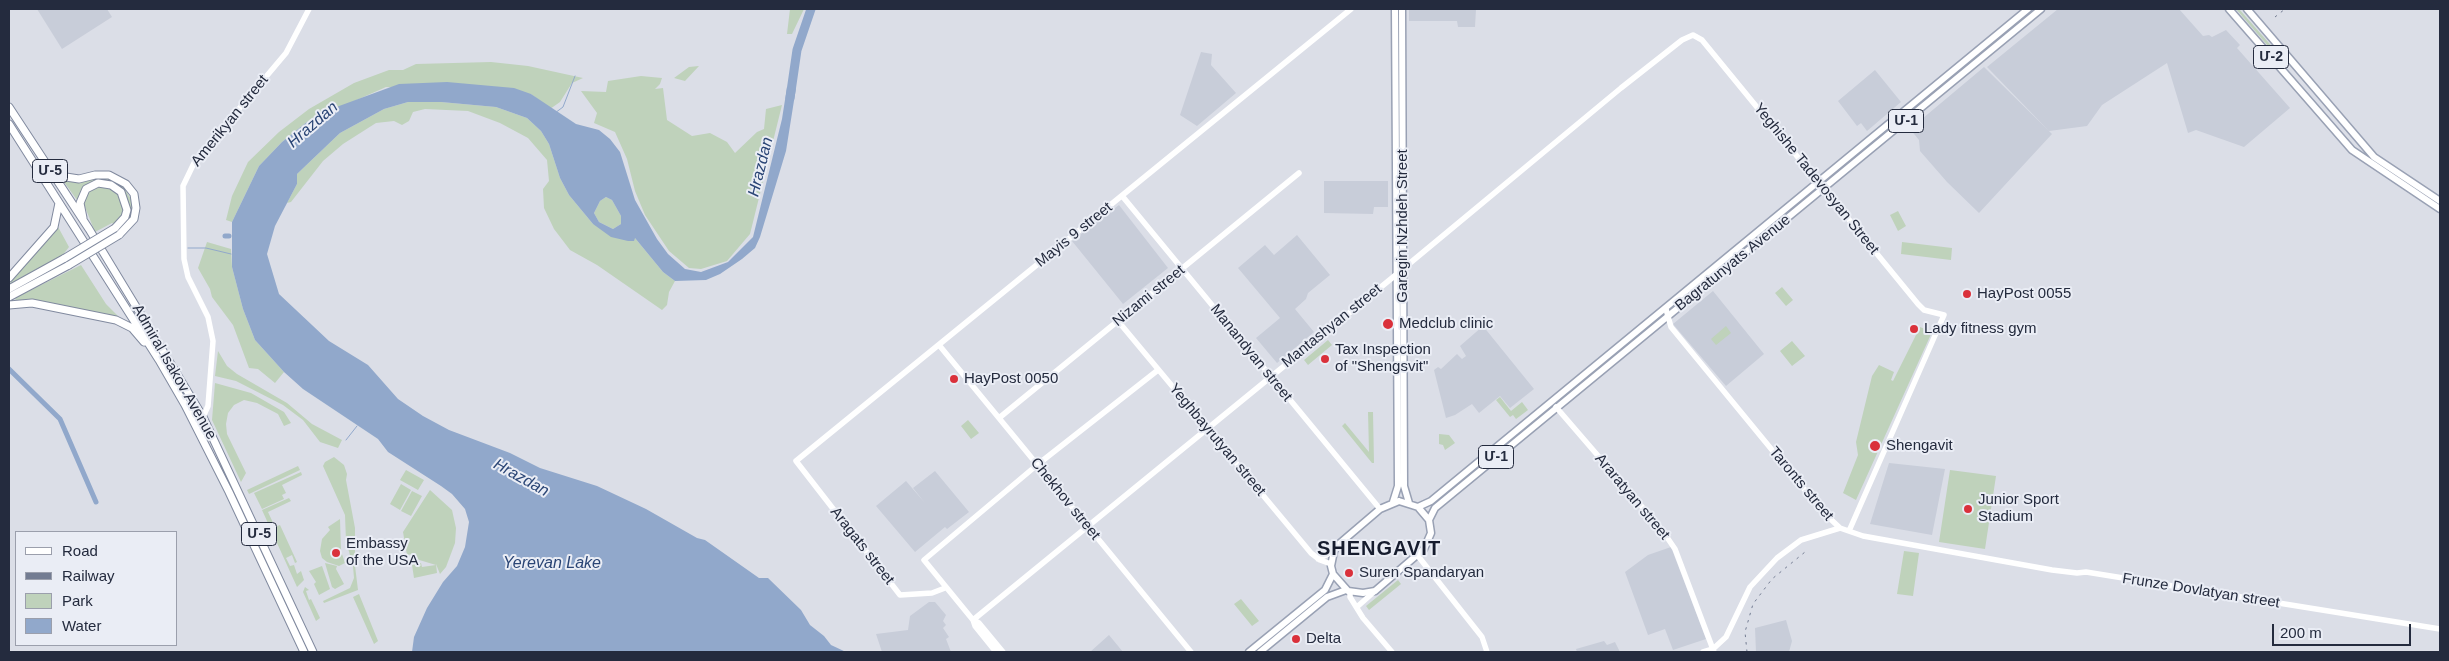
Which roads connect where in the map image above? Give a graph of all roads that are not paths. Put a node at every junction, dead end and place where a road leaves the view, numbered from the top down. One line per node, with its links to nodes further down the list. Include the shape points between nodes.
1 (309, 9): 41 (street, Amerikyan street, via 286,53 195,161 183,186 184,259 188,278 208,317 213,341 208,406)
2 (1351, 9): 20 (street, Mayis 9 street, via 1172,153)
3 (1395, 9): 28 (main road, Garegin Nzhdeh Street)
4 (1402, 9): 26 (main road, Garegin Nzhdeh Street)
5 (2028, 9): 18 (main road, Bagratunyats Avenue / Մ-1)
6 (2042, 9): 19 (main road, Bagratunyats Avenue / Մ-1)
7 (2230, 9): 11 (main road, Մ-2)
8 (2247, 9): 10 (main road, Մ-2)
9 (1693, 35): 18 (street, Yeghishe Tadevosyan Street, via 1702,40); 26 (street, Mantashyan street, via 1621,88)
10 (2322, 96): 11 (main road, via 2321,105); 14 (main road, Մ-2)
11 (2313, 105): 15 (main road, Մ-2)
12 (9, 107): 16 (highway, Admiral Isakov Avenue / Մ-5)
13 (9, 124): 22 (highway, Admiral Isakov Avenue / Մ-5)
14 (2361, 143): 15 (main road, via 2360,148); 21 (main road, Մ-2, via 2374,157)
15 (2352, 150): 23 (main road, Մ-2)
16 (38, 153): 24 (highway, Admiral Isakov Avenue / Մ-5); 25 (highway, bridge, via 66,177 79,179 108,175 126,184 134,194 134,219 119,235)
17 (1299, 173): 27 (street, Nizami street)
18 (1819, 183): 19 (street, Yeghishe Tadevosyan Street); 33 (main road, Bagratunyats Avenue / Մ-1)
19 (1824, 189): 34 (main road, Bagratunyats Avenue / Մ-1); 54 (street, Yeghishe Tadevosyan Street, via 1918,304 1924,310 1944,315)
20 (1123, 197): 27 (street, Manandyan street); 36 (street, Mayis 9 street)
21 (2440, 200)
22 (59, 202): 29 (highway, via 54,227); 37 (highway, Admiral Isakov Avenue / Մ-5)
23 (2440, 209)
24 (89, 230): 25 (highway, bridge, via 82,215 81,198 86,189 98,183 114,186 124,198 126,217); 41 (highway, Admiral Isakov Avenue / Մ-5)
25 (67, 262): 30 (highway); 31 (highway)
26 (1403, 268): 28 (street, Mantashyan street); 48 (main road, Garegin Nzhdeh Street, via 1404,486)
27 (1182, 269): 35 (street, Nizami street); 39 (street, Manandyan street)
28 (1397, 274): 39 (street, Mantashyan street); 47 (main road, Garegin Nzhdeh Street, via 1398,486)
29 (9, 278)
30 (9, 289)
31 (9, 298)
32 (9, 305): 37 (highway, via 32,303 116,320 132,328)
33 (1666, 309): 34 (street); 49 (main road, Bagratunyats Avenue / Մ-1, via 1431,501)
34 (1667, 317): 40 (main road, Bagratunyats Avenue / Մ-1); 53 (street, Taronts street, via 1671,327 1725,394)
35 (1118, 321): 38 (street, Yeghbayrutyan street); 42 (street, Nizami street)
36 (939, 345): 42 (street, Chekhov street); 45 (street, Mayis 9 street)
37 (159, 360): 43 (highway, Admiral Isakov Avenue / Մ-5)
38 (1158, 370): 44 (street, Yeghbayrutyan street); 46 (street)
39 (1270, 377): 44 (street, Mantashyan street); 50 (street, Manandyan street)
40 (1556, 407): 51 (main road, Bagratunyats Avenue / Մ-1, via 1435,508); 67 (street, Araratyan street, via 1676,549)
41 (202, 417): 43 (street); 69 (highway, Admiral Isakov Avenue / Մ-5)
42 (998, 418): 46 (street, Chekhov street)
43 (194, 422): 68 (highway, Admiral Isakov Avenue / Մ-5)
44 (1208, 428): 52 (street, Mantashyan street); 57 (street, Yeghbayrutyan street)
45 (796, 461): 61 (street, Aragats street, via 900,595 932,593)
46 (1037, 465): 52 (street, Chekhov street); 61 (street, via 924,560)
47 (1392, 502): 48 (main road); 50 (main road)
48 (1409, 503): 49 (main road)
49 (1418, 507): 51 (main road)
50 (1380, 509): 55 (main road)
51 (1429, 520): 56 (main road, via 1431,533 1428,543)
52 (1087, 526): 65 (street, Mantashyan street); 72 (street, Chekhov street)
53 (1840, 528): 54 (street, Taronts street); 67 (street, via 1801,540 1772,562 1755,580 1730,631)
54 (1849, 531): 59 (street, Taronts street, via 1950,552)
55 (1334, 551): 57 (street); 58 (main road)
56 (1418, 556): 63 (main road); 76 (street, via 1482,637)
57 (1318, 558): 58 (street, Yeghbayrutyan street)
58 (1331, 564): 60 (main road)
59 (2081, 572): 66 (street, Frunze Dovlatyan street)
60 (1333, 574): 62 (main road); 73 (main road, via 1325,590)
61 (945, 588): 65 (street)
62 (1348, 591): 63 (main road); 64 (street); 74 (main road, via 1327,597)
63 (1375, 591): 64 (street)
64 (1358, 606): 75 (street, via 1363,618)
65 (973, 620): 70 (street); 71 (street)
66 (2440, 628)
67 (1713, 651): 77 (street)
68 (304, 652)
69 (313, 652)
70 (996, 652)
71 (1003, 652)
72 (1191, 652)
73 (1249, 652)
74 (1260, 652)
75 (1392, 652)
76 (1487, 652)
77 (1703, 652)

